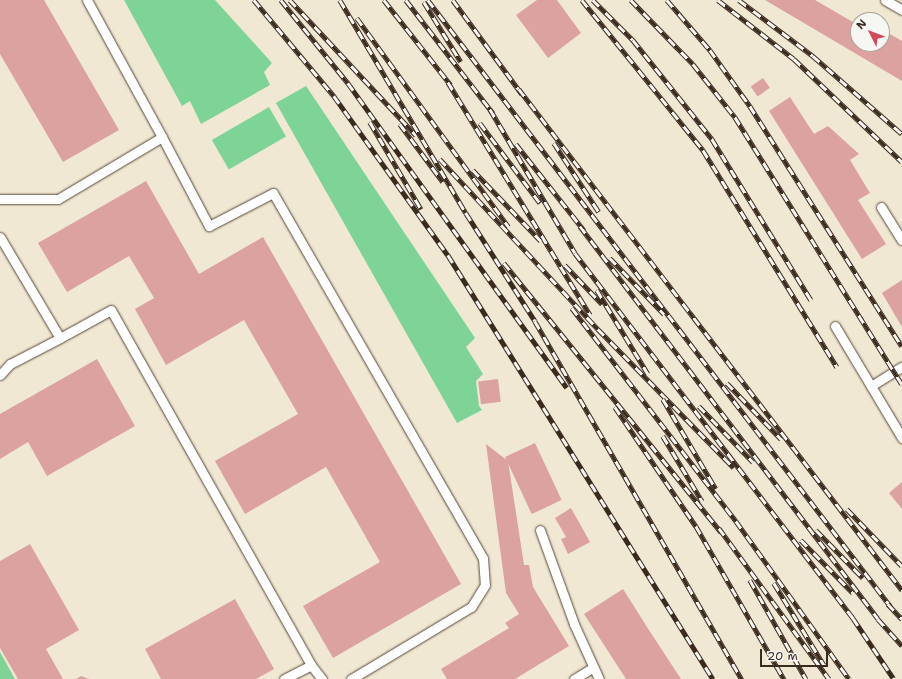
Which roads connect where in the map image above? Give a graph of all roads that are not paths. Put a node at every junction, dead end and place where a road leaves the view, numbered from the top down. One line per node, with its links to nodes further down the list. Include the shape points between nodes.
1 (87, 0): 4 (lane)
2 (885, 0): 3 (lane)
3 (902, 10)
4 (162, 137): 5 (lane, via 58,199); 20 (lane, via 209,226 273,193 483,558 485,585 471,608)
5 (0, 199)
6 (881, 207): 8 (lane)
7 (0, 238): 10 (lane)
8 (902, 240)
9 (835, 326): 13 (lane)
10 (60, 338): 12 (lane, via 10,364); 16 (lane, via 111,310)
11 (902, 367): 13 (lane)
12 (0, 375)
13 (871, 386): 14 (lane)
14 (902, 438)
15 (540, 530): 17 (lane)
16 (311, 665): 18 (lane); 19 (lane)
17 (592, 668): 21 (lane); 22 (lane)
18 (284, 679)
19 (322, 679)
20 (351, 679)
21 (574, 679)
22 (599, 679)

